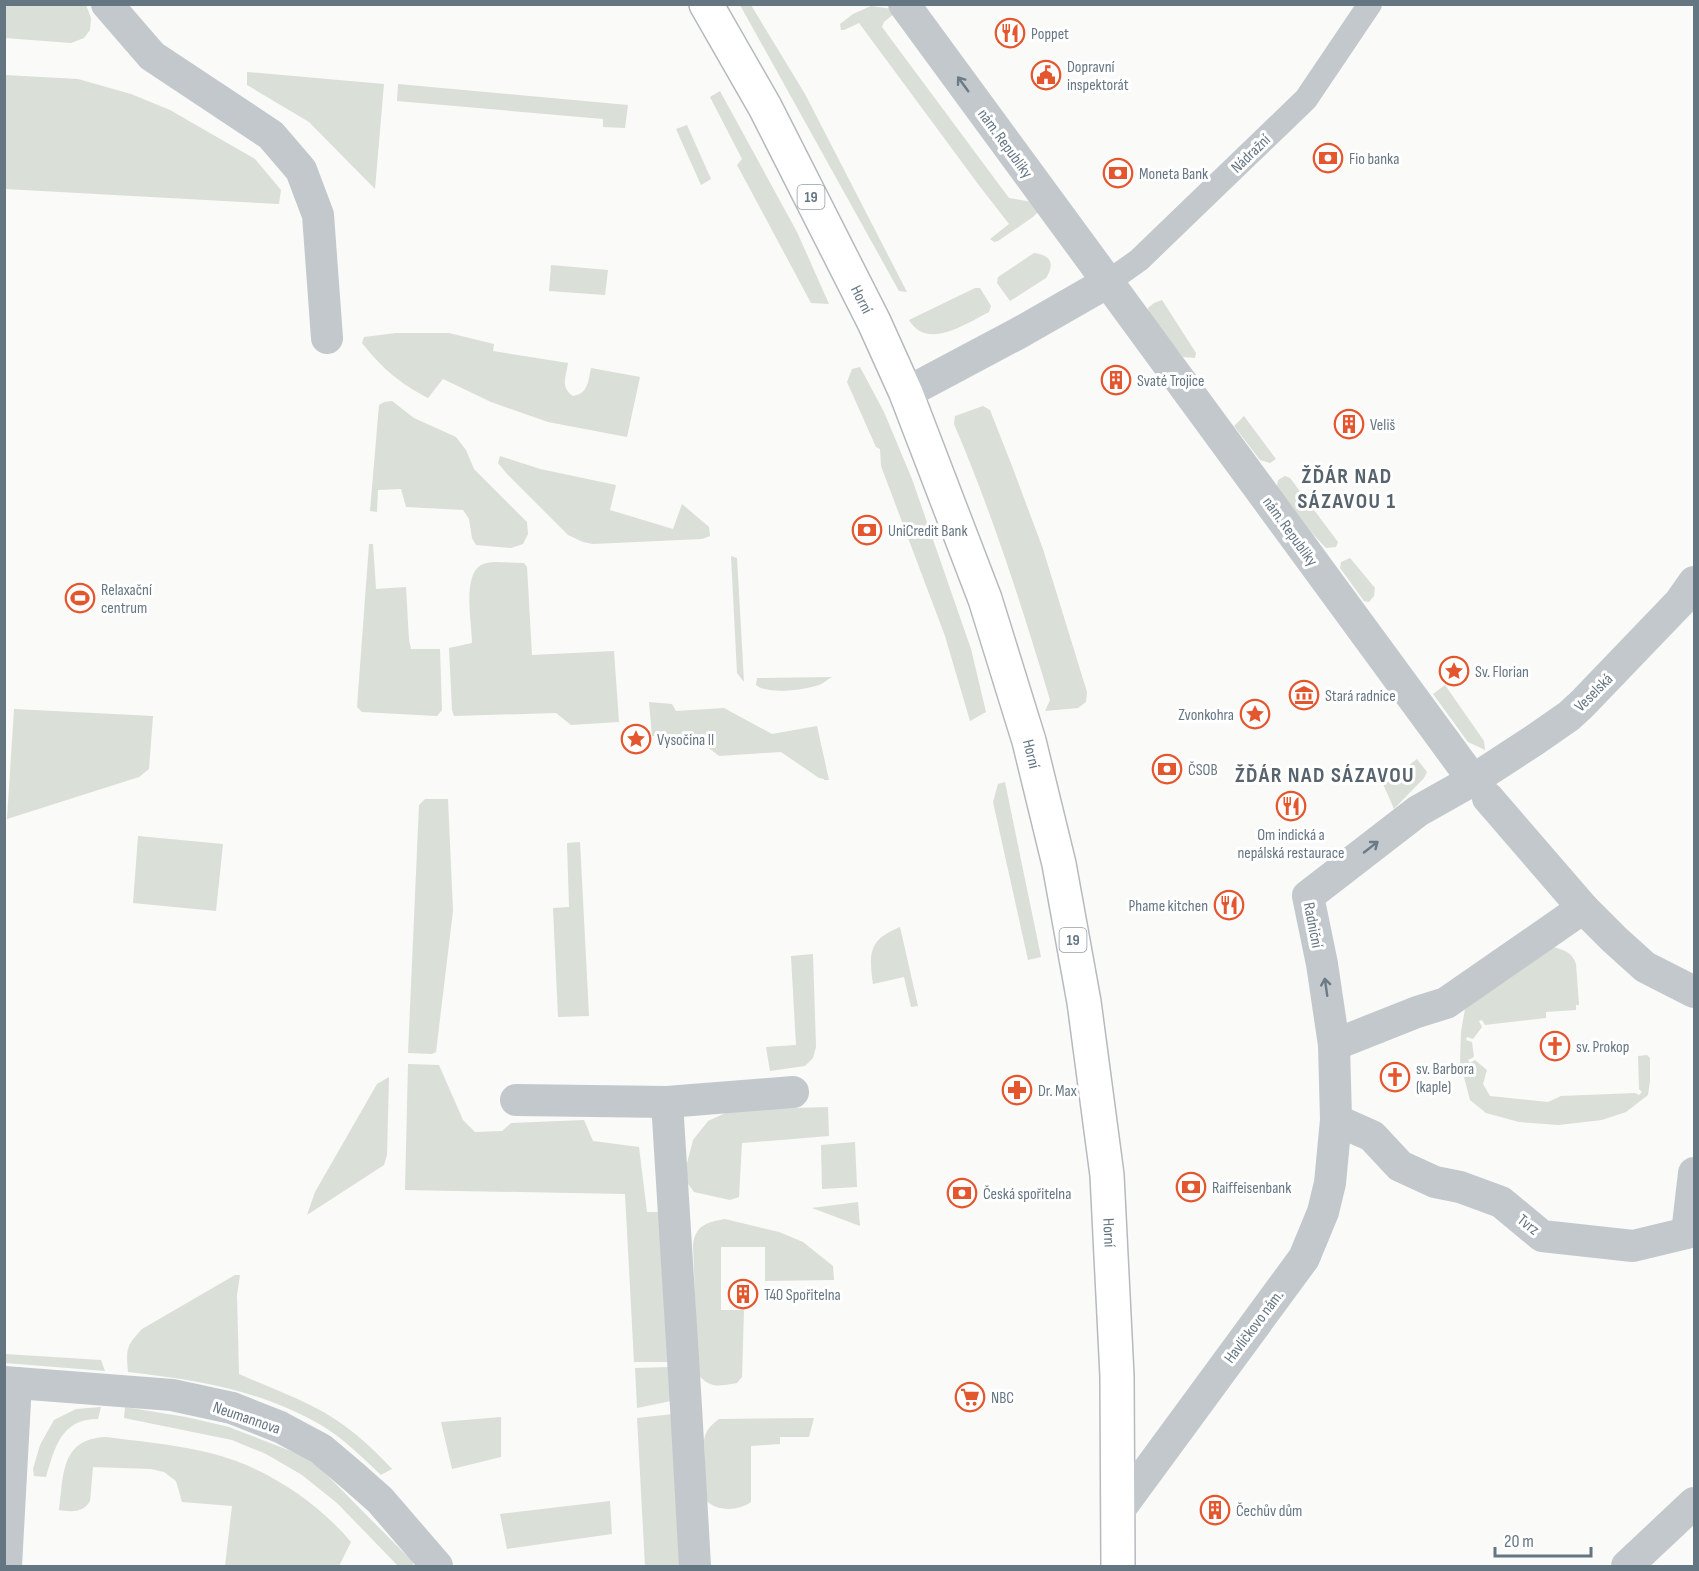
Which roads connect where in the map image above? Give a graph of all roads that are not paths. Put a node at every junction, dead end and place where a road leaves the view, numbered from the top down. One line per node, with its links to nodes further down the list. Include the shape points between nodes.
1 (107, 4): 6 (street, via 152,56 271,135 301,170 318,215)
2 (706, 4): 7 (main road, Horní / 19, via 770,117)
3 (904, 4): 5 (street, nám. Republiky, one-way to 3)
4 (1370, 4): 5 (street, Nádražní, via 1306,99 1138,260)
5 (1108, 282): 7 (street); 9 (street, nám. Republiky)
6 (327, 338)
7 (906, 393): 20 (main road, Horní / 19, via 985,599 1029,741 1059,864 1084,1002 1107,1175 1118,1376)
8 (1695, 582): 9 (street, Veselská, via 1582,704 1533,741)
9 (1481, 789): 10 (street); 12 (street, Radniční, one-way to 9, via 1308,896 1418,811)
10 (1583, 908): 11 (street, via 1645,967); 12 (street, via 1446,1003)
11 (1695, 992)
12 (1334, 1045): 16 (street, Radniční)
13 (793, 1092): 15 (street)
14 (516, 1100): 15 (street)
15 (667, 1102): 23 (street)
16 (1336, 1120): 17 (street, Tvrz, via 1372,1136 1401,1166 1435,1182 1501,1202 1542,1236 1633,1246 1687,1233); 20 (street, Havlíčkovo nám., via 1323,1212 1304,1258)
17 (1695, 1173)
18 (10, 1382): 21 (street); 22 (street, Neumannova, via 172,1395 232,1408 280,1427 321,1449 380,1500)
19 (1695, 1503): 25 (street)
20 (1119, 1510): 24 (main road, Horní / 19)
21 (6, 1566)
22 (437, 1566)
23 (695, 1566)
24 (1118, 1566)
25 (1627, 1566)

